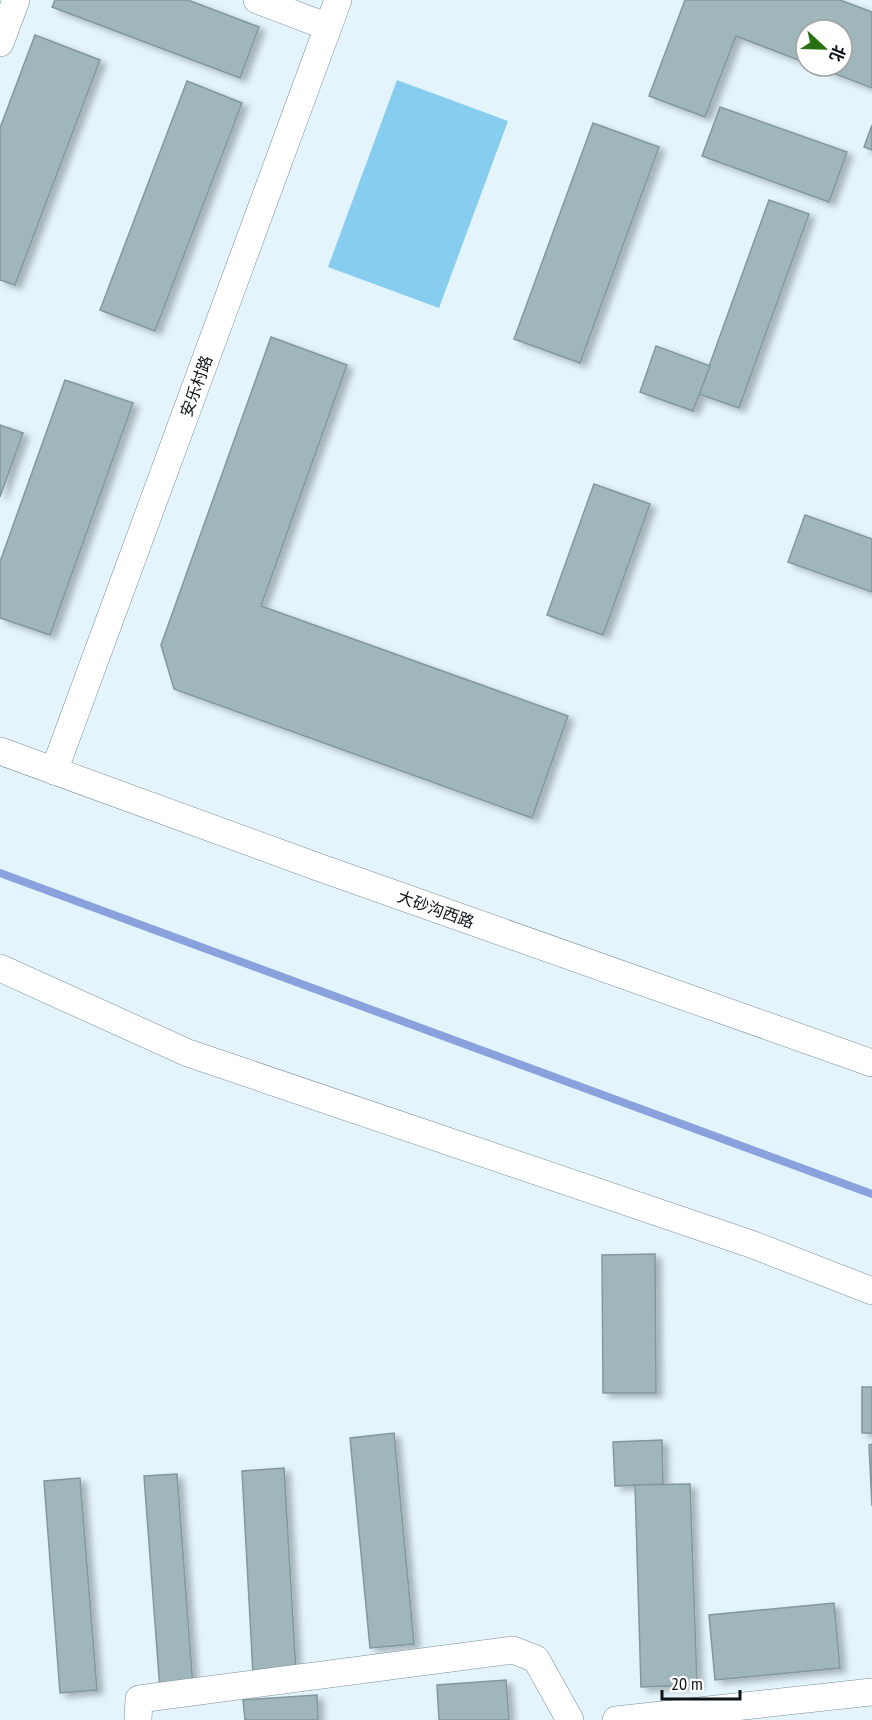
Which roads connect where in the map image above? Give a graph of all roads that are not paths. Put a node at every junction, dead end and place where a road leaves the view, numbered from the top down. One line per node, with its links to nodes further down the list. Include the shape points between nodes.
1 (16, 0): 5 (street)
2 (257, 0): 4 (street)
3 (338, 0): 4 (street, 安乐村路)
4 (328, 27): 7 (street, 安乐村路)
5 (0, 43)
6 (0, 751): 7 (street, 大砂沟西路)
7 (54, 771): 9 (street, 大砂沟西路)
8 (0, 968): 10 (street, via 188,1053 751,1244)
9 (872, 1063)
10 (872, 1291)
11 (872, 1692): 14 (street)
12 (138, 1720): 13 (street, via 139,1699 513,1650 536,1659)
13 (570, 1720)
14 (616, 1720)

